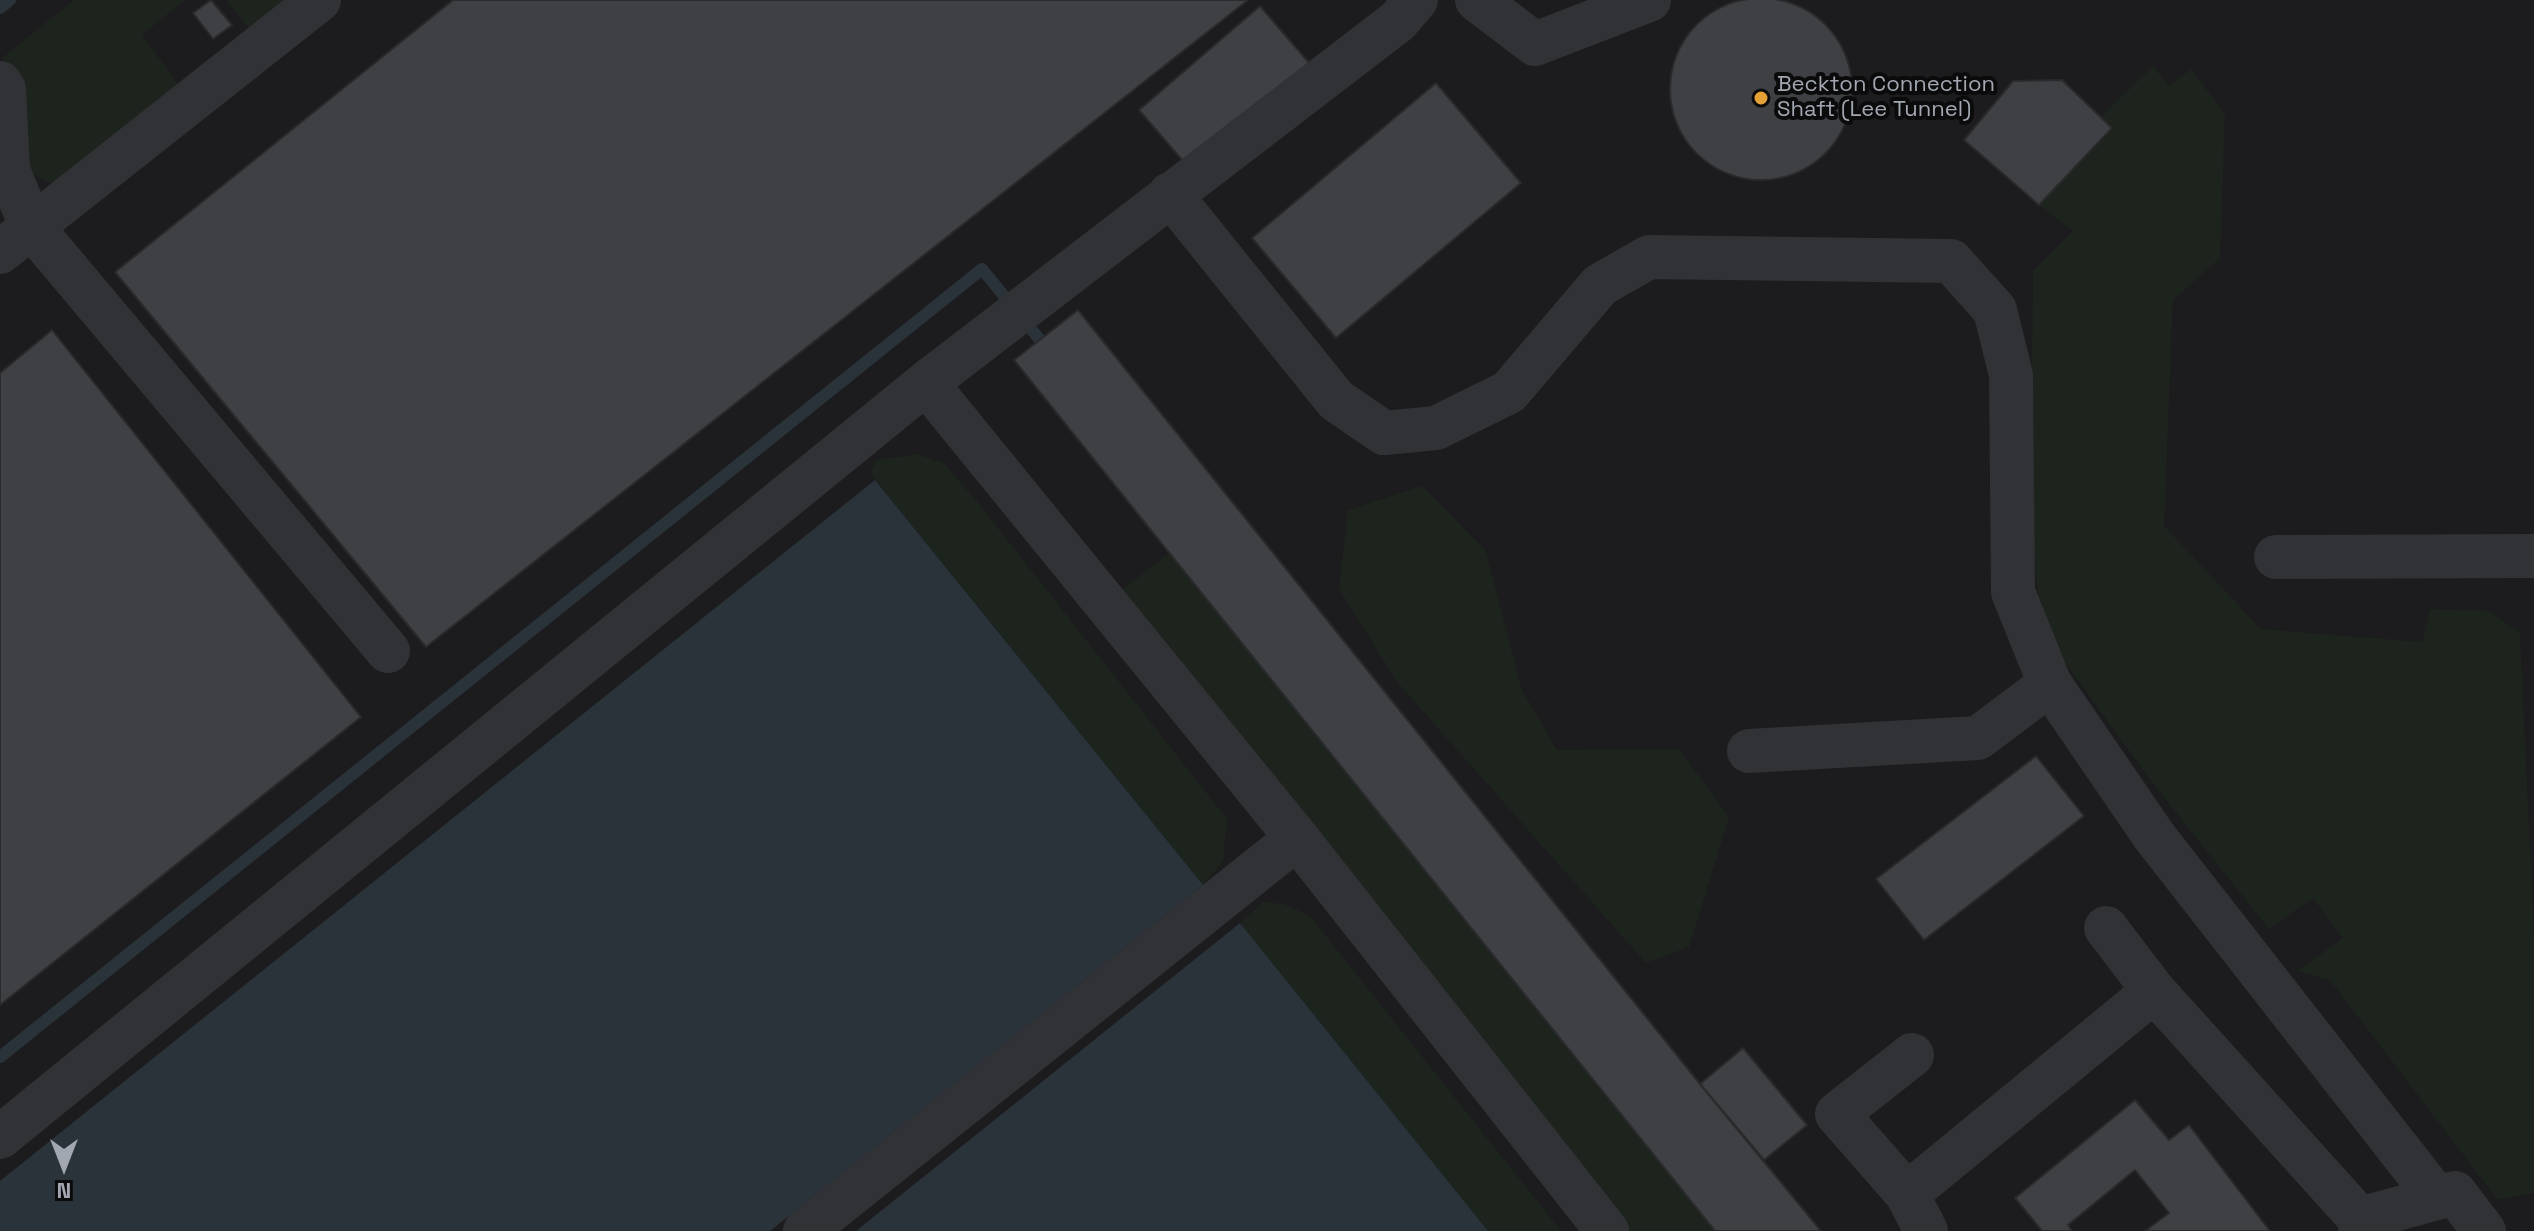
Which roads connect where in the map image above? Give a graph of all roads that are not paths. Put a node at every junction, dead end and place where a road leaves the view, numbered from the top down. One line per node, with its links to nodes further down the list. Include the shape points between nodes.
1 (319, 0): 7 (lane)
2 (1416, 0): 6 (lane, via 1398,21)
3 (1477, 0): 4 (lane, via 1535,44)
4 (1649, 0)
5 (0, 83): 7 (lane)
6 (1170, 194): 8 (lane); 12 (lane, via 1336,400 1384,433 1436,428 1509,392 1600,285 1649,257 1951,261 1995,310 2011,375 2013,592)
7 (15, 239): 11 (lane)
8 (926, 383): 14 (lane); 18 (lane)
9 (2534, 556): 10 (lane)
10 (2276, 557)
11 (388, 651)
12 (2050, 684): 13 (lane, via 1978,738); 19 (lane, via 2154,836)
13 (1749, 751)
14 (1297, 838): 22 (lane); 23 (lane)
15 (2106, 928): 16 (lane)
16 (2154, 991): 20 (lane); 21 (lane)
17 (1912, 1055): 20 (lane, via 1837,1114)
18 (0, 1137)
19 (2437, 1198): 21 (lane); 24 (lane, via 2455,1193)
20 (1917, 1212)
21 (2360, 1225)
22 (805, 1231)
23 (1607, 1231)
24 (2484, 1231)

